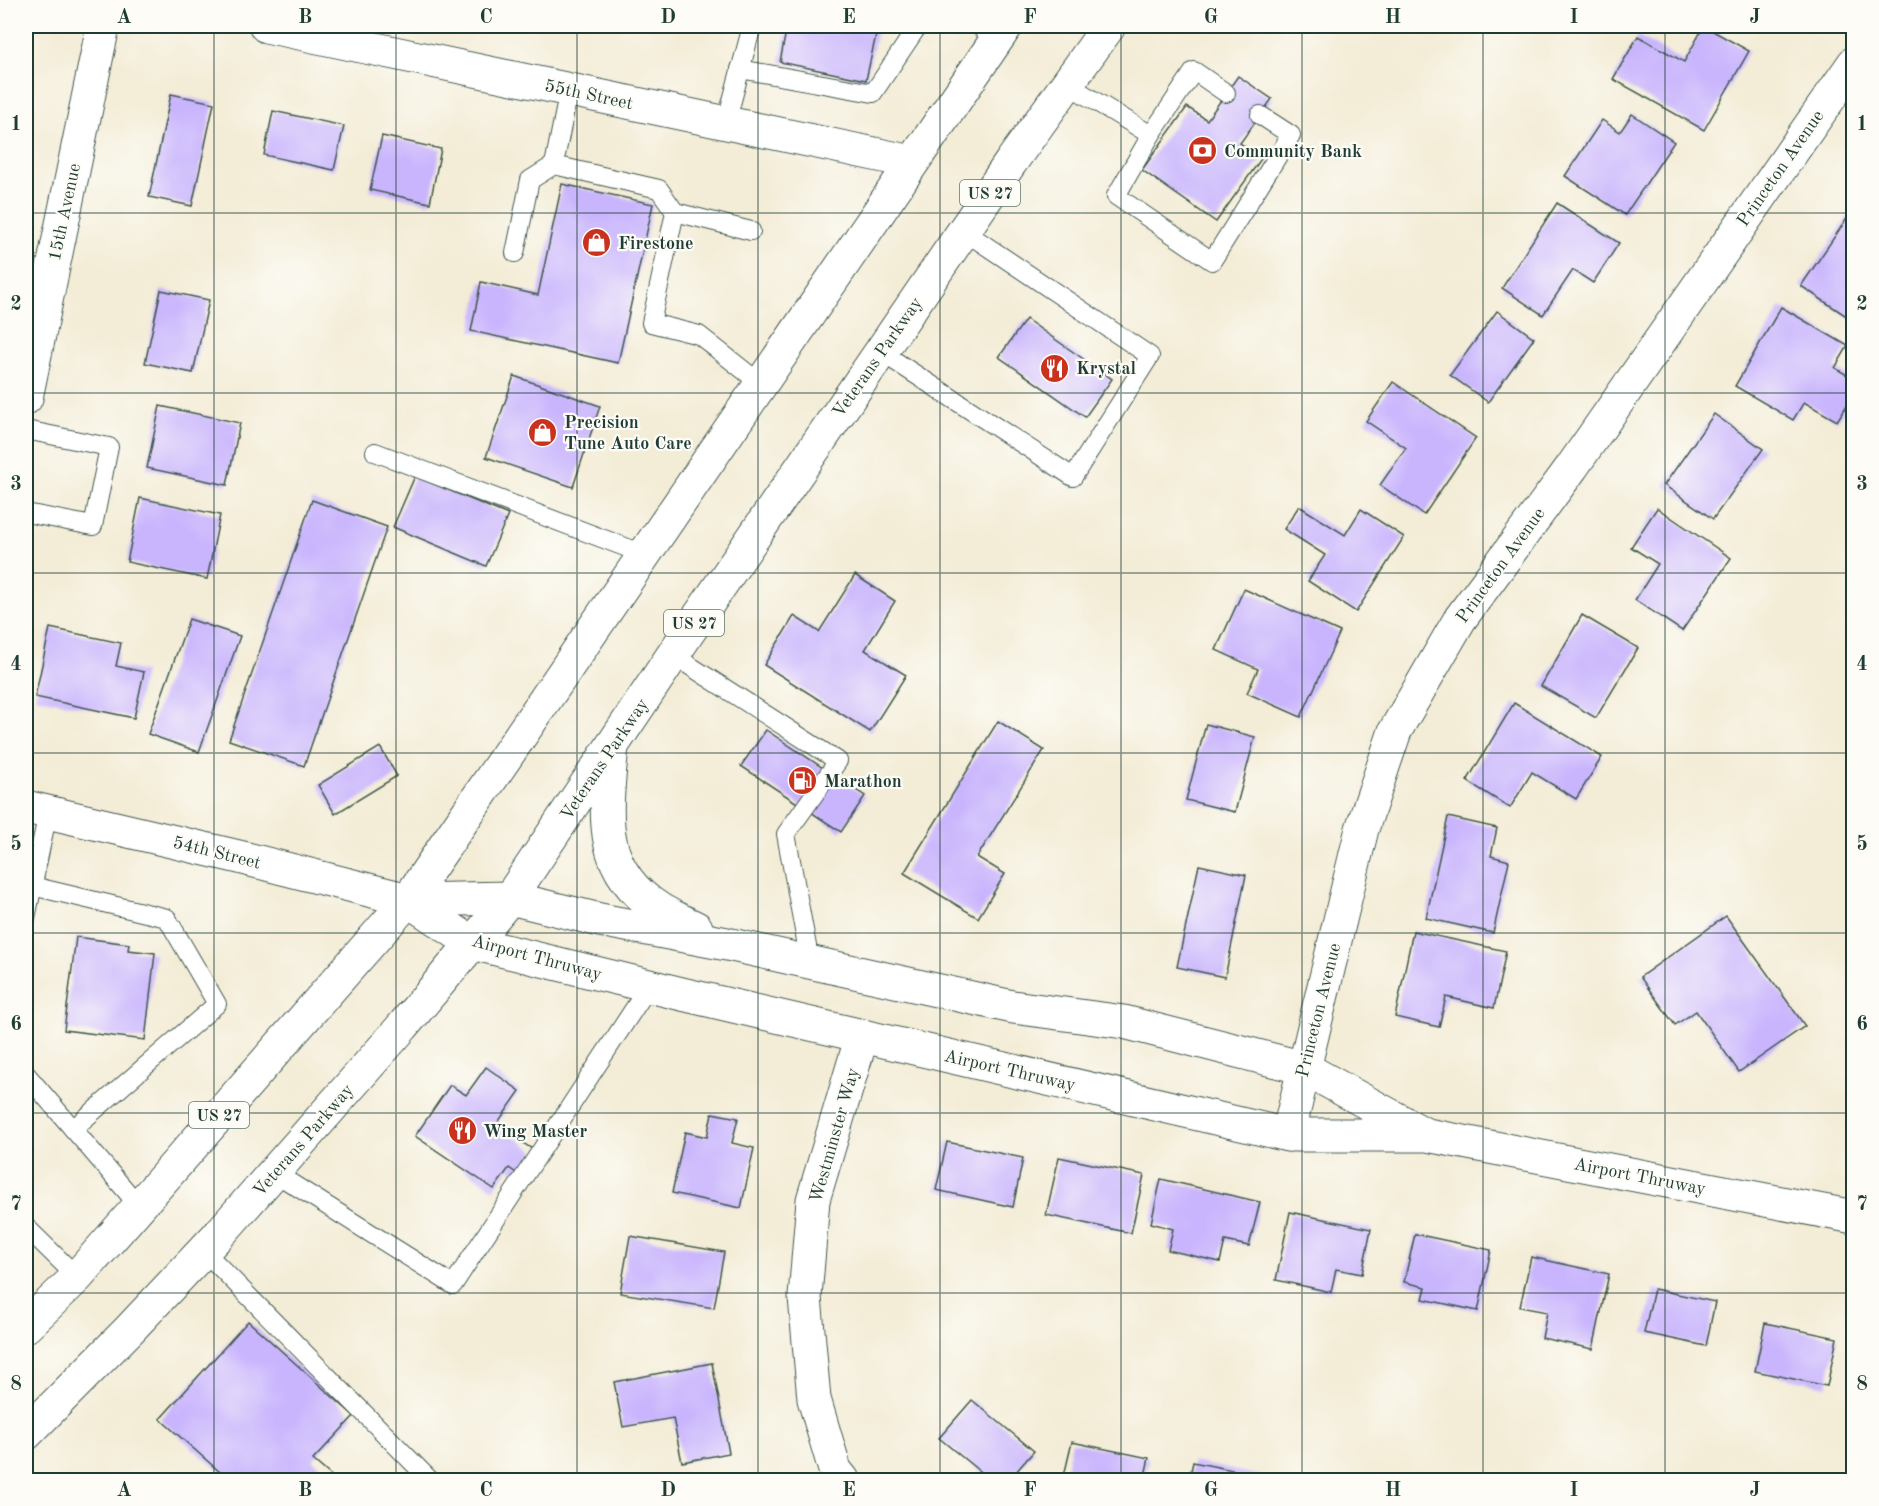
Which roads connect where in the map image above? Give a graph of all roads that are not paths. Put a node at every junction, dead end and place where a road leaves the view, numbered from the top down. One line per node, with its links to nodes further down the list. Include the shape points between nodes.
1 (104, 26): 23 (main road, 15th Avenue)
2 (266, 26): 10 (main road, 55th Street)
3 (752, 26): 8 (lane)
4 (918, 26): 8 (lane, via 873,93)
5 (1109, 26): 9 (main road, Veterans Parkway / US 27)
6 (994, 30): 15 (main road, US 27)
7 (1854, 63): 40 (main road, Princeton Avenue, via 1572,467 1460,619 1395,731 1362,829)
8 (740, 69): 13 (lane)
9 (1067, 84): 14 (lane); 19 (main road, Veterans Parkway / US 27)
10 (569, 90): 13 (main road, 55th Street); 16 (lane)
11 (1226, 93): 14 (lane, via 1194,71)
12 (1260, 115): 14 (lane, via 1290,135 1212,261 1116,196)
13 (726, 123): 15 (main road, 55th Street)
14 (1151, 135)
15 (912, 162): 22 (main road, US 27)
16 (554, 165): 17 (lane, via 659,189); 20 (lane, via 530,180)
17 (675, 212): 18 (lane); 22 (lane, via 651,323 699,335)
18 (751, 231)
19 (964, 231): 21 (main road, Veterans Parkway / US 27); 21 (lane, via 1150,356 1073,477)
20 (515, 253)
21 (881, 352): 28 (main road, Veterans Parkway / US 27)
22 (761, 384): 27 (main road, US 27)
23 (26, 398)
24 (26, 430): 26 (lane, via 109,447 93,526)
25 (375, 452): 27 (lane)
26 (26, 513)
27 (646, 555): 33 (main road, US 27)
28 (673, 655): 29 (main road, Veterans Parkway / US 27); 37 (lane, via 838,761 786,834)
29 (612, 746): 32 (main road, Veterans Parkway / US 27); 36 (main road, via 606,822 616,861 627,880 660,909)
30 (37, 810): 31 (lane); 33 (main road, 54th Street)
31 (32, 886): 34 (lane); 42 (lane, via 167,918 217,1004)
32 (510, 898): 33 (main road, Airport Thruway); 35 (main road, Veterans Parkway / US 27); 36 (main road, Airport Thruway, via 600,921)
33 (408, 900): 35 (main road, Airport Thruway); 46 (main road, US 27)
34 (26, 918)
35 (472, 943): 38 (main road, Airport Thruway); 45 (main road, Veterans Parkway / US 27)
36 (727, 944): 37 (main road, Airport Thruway)
37 (810, 962): 40 (main road, Airport Thruway, via 1013,1007 1124,1022)
38 (649, 986): 39 (main road, Airport Thruway); 45 (lane, via 453,1285)
39 (862, 1036): 43 (main road, Airport Thruway); 54 (main road, Westminster Way, via 813,1200 805,1297 814,1399 835,1470)
40 (1304, 1068): 43 (main road, Princeton Avenue); 44 (main road, Airport Thruway)
41 (26, 1074): 42 (lane)
42 (73, 1129): 46 (lane)
43 (1288, 1135): 44 (main road, Airport Thruway)
44 (1427, 1135): 47 (main road, Airport Thruway)
45 (275, 1173): 49 (main road, Veterans Parkway / US 27)
46 (139, 1206): 50 (main road, US 27)
47 (1854, 1217)
48 (26, 1227): 50 (lane)
49 (204, 1251): 52 (main road, Veterans Parkway / US 27); 53 (lane)
50 (77, 1277): 51 (main road, US 27)
51 (26, 1326)
52 (26, 1434)
53 (430, 1480)
54 (843, 1480)

